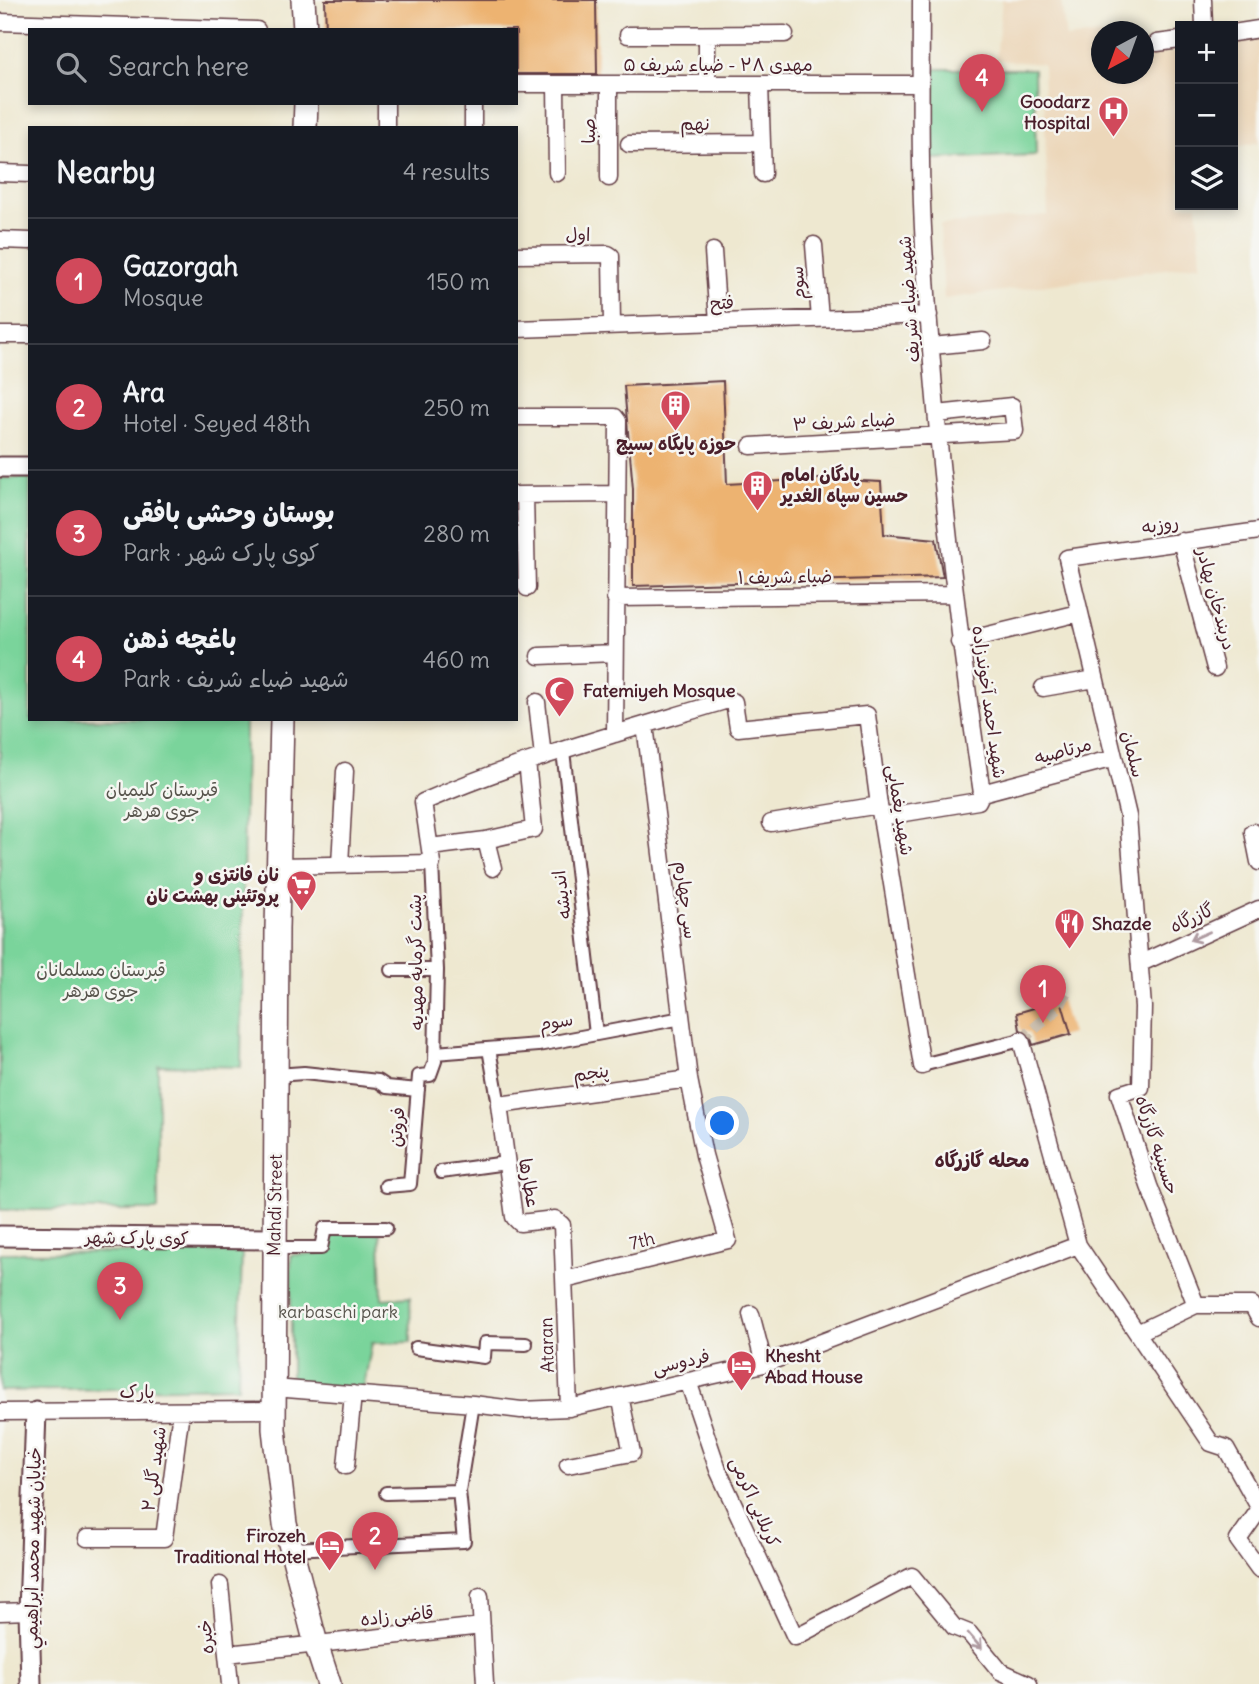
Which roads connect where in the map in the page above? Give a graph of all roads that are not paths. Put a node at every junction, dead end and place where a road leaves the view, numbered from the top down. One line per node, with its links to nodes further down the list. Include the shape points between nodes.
1 (303, 0): 7 (main road)
2 (921, 0): 20 (street, شهید ضیاء شریف)
3 (1203, 0): 4 (street)
4 (1204, 21)
5 (0, 22): 6 (street)
6 (193, 28)
7 (305, 28)
8 (1259, 29): 9 (street)
9 (1238, 32)
10 (785, 34): 12 (street)
11 (628, 35): 12 (street)
12 (707, 35): 18 (street)
13 (1175, 41): 14 (street)
14 (1157, 43)
15 (518, 84): 16 (street, مهدی ۲۸ - ضیاء شریف ۵)
16 (556, 84): 17 (street, مهدی ۲۸ - ضیاء شریف ۵); 30 (street)
17 (609, 84): 18 (street, مهدی ۲۸ - ضیاء شریف ۵); 33 (street, صبا)
18 (707, 84): 19 (street, مهدی ۲۸ - ضیاء شریف ۵)
19 (760, 84): 20 (street, مهدی ۲۸ - ضیاء شریف ۵); 27 (street)
20 (920, 84): 39 (street, شهید ضیاء شریف)
21 (306, 105): 24 (main road)
22 (386, 105): 25 (street)
23 (473, 105): 26 (street)
24 (305, 126)
25 (386, 126)
26 (473, 126)
27 (762, 143): 28 (street, نهم); 32 (street)
28 (629, 144)
29 (0, 173): 31 (street)
30 (557, 173)
31 (28, 174)
32 (763, 174)
33 (609, 178)
34 (0, 240): 35 (street)
35 (28, 242)
36 (814, 245): 40 (street, سوم)
37 (713, 251): 41 (street)
38 (518, 255): 42 (street, اول, via 611,256)
39 (929, 315): 40 (street, فتح); 47 (street, شهید ضیاء شریف)
40 (820, 319): 41 (street, فتح)
41 (718, 322): 42 (street, فتح)
42 (612, 326): 43 (street, فتح)
43 (518, 330)
44 (0, 335): 45 (street)
45 (28, 335)
46 (982, 341): 47 (street)
47 (932, 346): 48 (street, شهید ضیاء شریف)
48 (937, 414): 50 (street, شهید ضیاء شریف); 50 (street, ضیاء شریف ۳, via 1012,406 1015,431)
49 (518, 417): 54 (street, via 615,417)
50 (938, 436): 51 (street, ضیاء شریف ۳); 60 (street, شهید ضیاء شریف)
51 (751, 446)
52 (0, 467): 53 (street)
53 (28, 467)
54 (617, 494): 55 (street); 61 (street)
55 (521, 495): 59 (street)
56 (1259, 531): 57 (street, روزبه)
57 (1181, 541): 58 (street, روزبه); 66 (street, دربندخان بهادر)
58 (1067, 558): 62 (street, سلمان)
59 (527, 588)
60 (955, 594): 61 (street, ضیاء شریف ۱); 63 (street, شهید احمد آخوندزاده)
61 (615, 598): 64 (street)
62 (1079, 613): 63 (street); 67 (street, سلمان)
63 (959, 642): 78 (street, شهید احمد آخوندزاده)
64 (615, 653): 65 (street); 72 (street)
65 (539, 656)
66 (1214, 667)
67 (1095, 679): 68 (street); 75 (street, سلمان)
68 (1043, 688)
69 (537, 702): 74 (street)
70 (282, 721): 87 (main road, Mahdi Street)
71 (645, 725): 72 (street); 79 (street, شهید یغمایی, via 729,700 734,702 738,728 867,715); 93 (street, سی چهارم)
72 (615, 734): 73 (street)
73 (563, 751): 74 (street); 94 (street, اندیشه)
74 (543, 757): 76 (street)
75 (1114, 758): 78 (street, مرتاصیه); 90 (street, سلمان, via 1128,816)
76 (527, 762): 82 (street, via 535,827); 83 (street, via 423,802)
77 (345, 771): 86 (street)
78 (982, 793): 79 (street, شهید احمد آخوندزاده, via 978,801)
79 (880, 811): 80 (street); 98 (street, شهید یغمایی)
80 (771, 823)
81 (1254, 832): 84 (street)
82 (486, 840): 83 (street); 88 (street)
83 (430, 847): 85 (street)
84 (1259, 862)
85 (432, 863): 86 (street); 92 (street, پشت گرمابه مهدیه)
86 (340, 865): 87 (street)
87 (279, 866): 99 (main road, Mahdi Street)
88 (493, 867)
89 (1259, 909): 90 (street, گازرگاه, one-way to 90)
90 (1141, 963): 112 (street, حسینیه گازرگاه, via 1141,1087 1119,1094)
91 (392, 970): 92 (street)
92 (437, 970): 97 (street, پشت گرمابه مهدیه)
93 (682, 1018): 94 (street, سوم); 100 (street, سی چهارم)
94 (596, 1034): 96 (street, سوم)
95 (1021, 1040): 98 (street, شهید یغمایی); 110 (street)
96 (489, 1049): 97 (street, سوم); 102 (street, عطارها)
97 (435, 1057): 101 (street, فروتن, via 430,1075 419,1076)
98 (922, 1065)
99 (276, 1076): 101 (street, via 304,1073); 109 (main road, Mahdi Street)
100 (689, 1079): 102 (street, پنجم); 108 (street, سی چهارم, via 704,1155)
101 (418, 1090): 105 (street, فروتن, via 410,1184)
102 (499, 1105): 103 (street, عطارها)
103 (506, 1163): 104 (street); 111 (street, عطارها, via 517,1221 555,1219 562,1225)
104 (441, 1171)
105 (386, 1186)
106 (386, 1228): 109 (street, via 325,1228 321,1248)
107 (0, 1236): 109 (street, کوی پارک شهر)
108 (729, 1240): 111 (street, 7th)
109 (274, 1243): 122 (main road, Mahdi Street)
110 (1078, 1245): 115 (street); 118 (street, فردوسی)
111 (565, 1280): 124 (street, Ataran)
112 (1196, 1305): 114 (street, via 1252,1305); 115 (street)
113 (751, 1314): 118 (street)
114 (1259, 1318)
115 (1137, 1333): 132 (street, via 1211,1443 1226,1448)
116 (526, 1344): 117 (street, via 485,1343 484,1357)
117 (416, 1348)
118 (764, 1364): 119 (street, فردوسی)
119 (688, 1381): 121 (street, فردوسی); 147 (street, کربلایی اکرمی, one-way to 147, via 718,1470 795,1637 912,1576 954,1627 969,1633 1000,1671)
120 (353, 1394): 122 (street, فردوسی); 123 (street, فردوسی); 129 (street)
121 (621, 1396): 124 (street, فردوسی); 128 (street, via 632,1453)
122 (274, 1399): 125 (street, پارک); 134 (main road, Mahdi Street, via 285,1524)
123 (473, 1404): 124 (street, فردوسی); 130 (street)
124 (569, 1409)
125 (181, 1411): 127 (street, پارک); 133 (street, شهید گلی ۲, via 164,1538)
126 (0, 1412): 127 (street, پارک)
127 (36, 1412): 138 (street, خيابان شهيد محمد ابراهيمي)
128 (568, 1465)
129 (346, 1466)
130 (458, 1492): 131 (street); 134 (street, via 464,1541)
131 (386, 1493)
132 (1259, 1508): 135 (street, via 1238,1540)
133 (87, 1538)
134 (292, 1549): 141 (main road, Mahdi Street)
135 (1259, 1569)
136 (220, 1585): 142 (street, خبره)
137 (480, 1596): 140 (street)
138 (29, 1611): 139 (street); 143 (street, خيابان شهيد محمد ابراهيمي)
139 (0, 1612)
140 (482, 1626): 141 (street, قاضی زاده); 146 (street)
141 (316, 1644): 142 (street, قاضی زاده); 145 (main road, Mahdi Street)
142 (227, 1654): 144 (street, خبره)
143 (31, 1684)
144 (230, 1684)
145 (330, 1684)
146 (485, 1684)
147 (1029, 1684)

